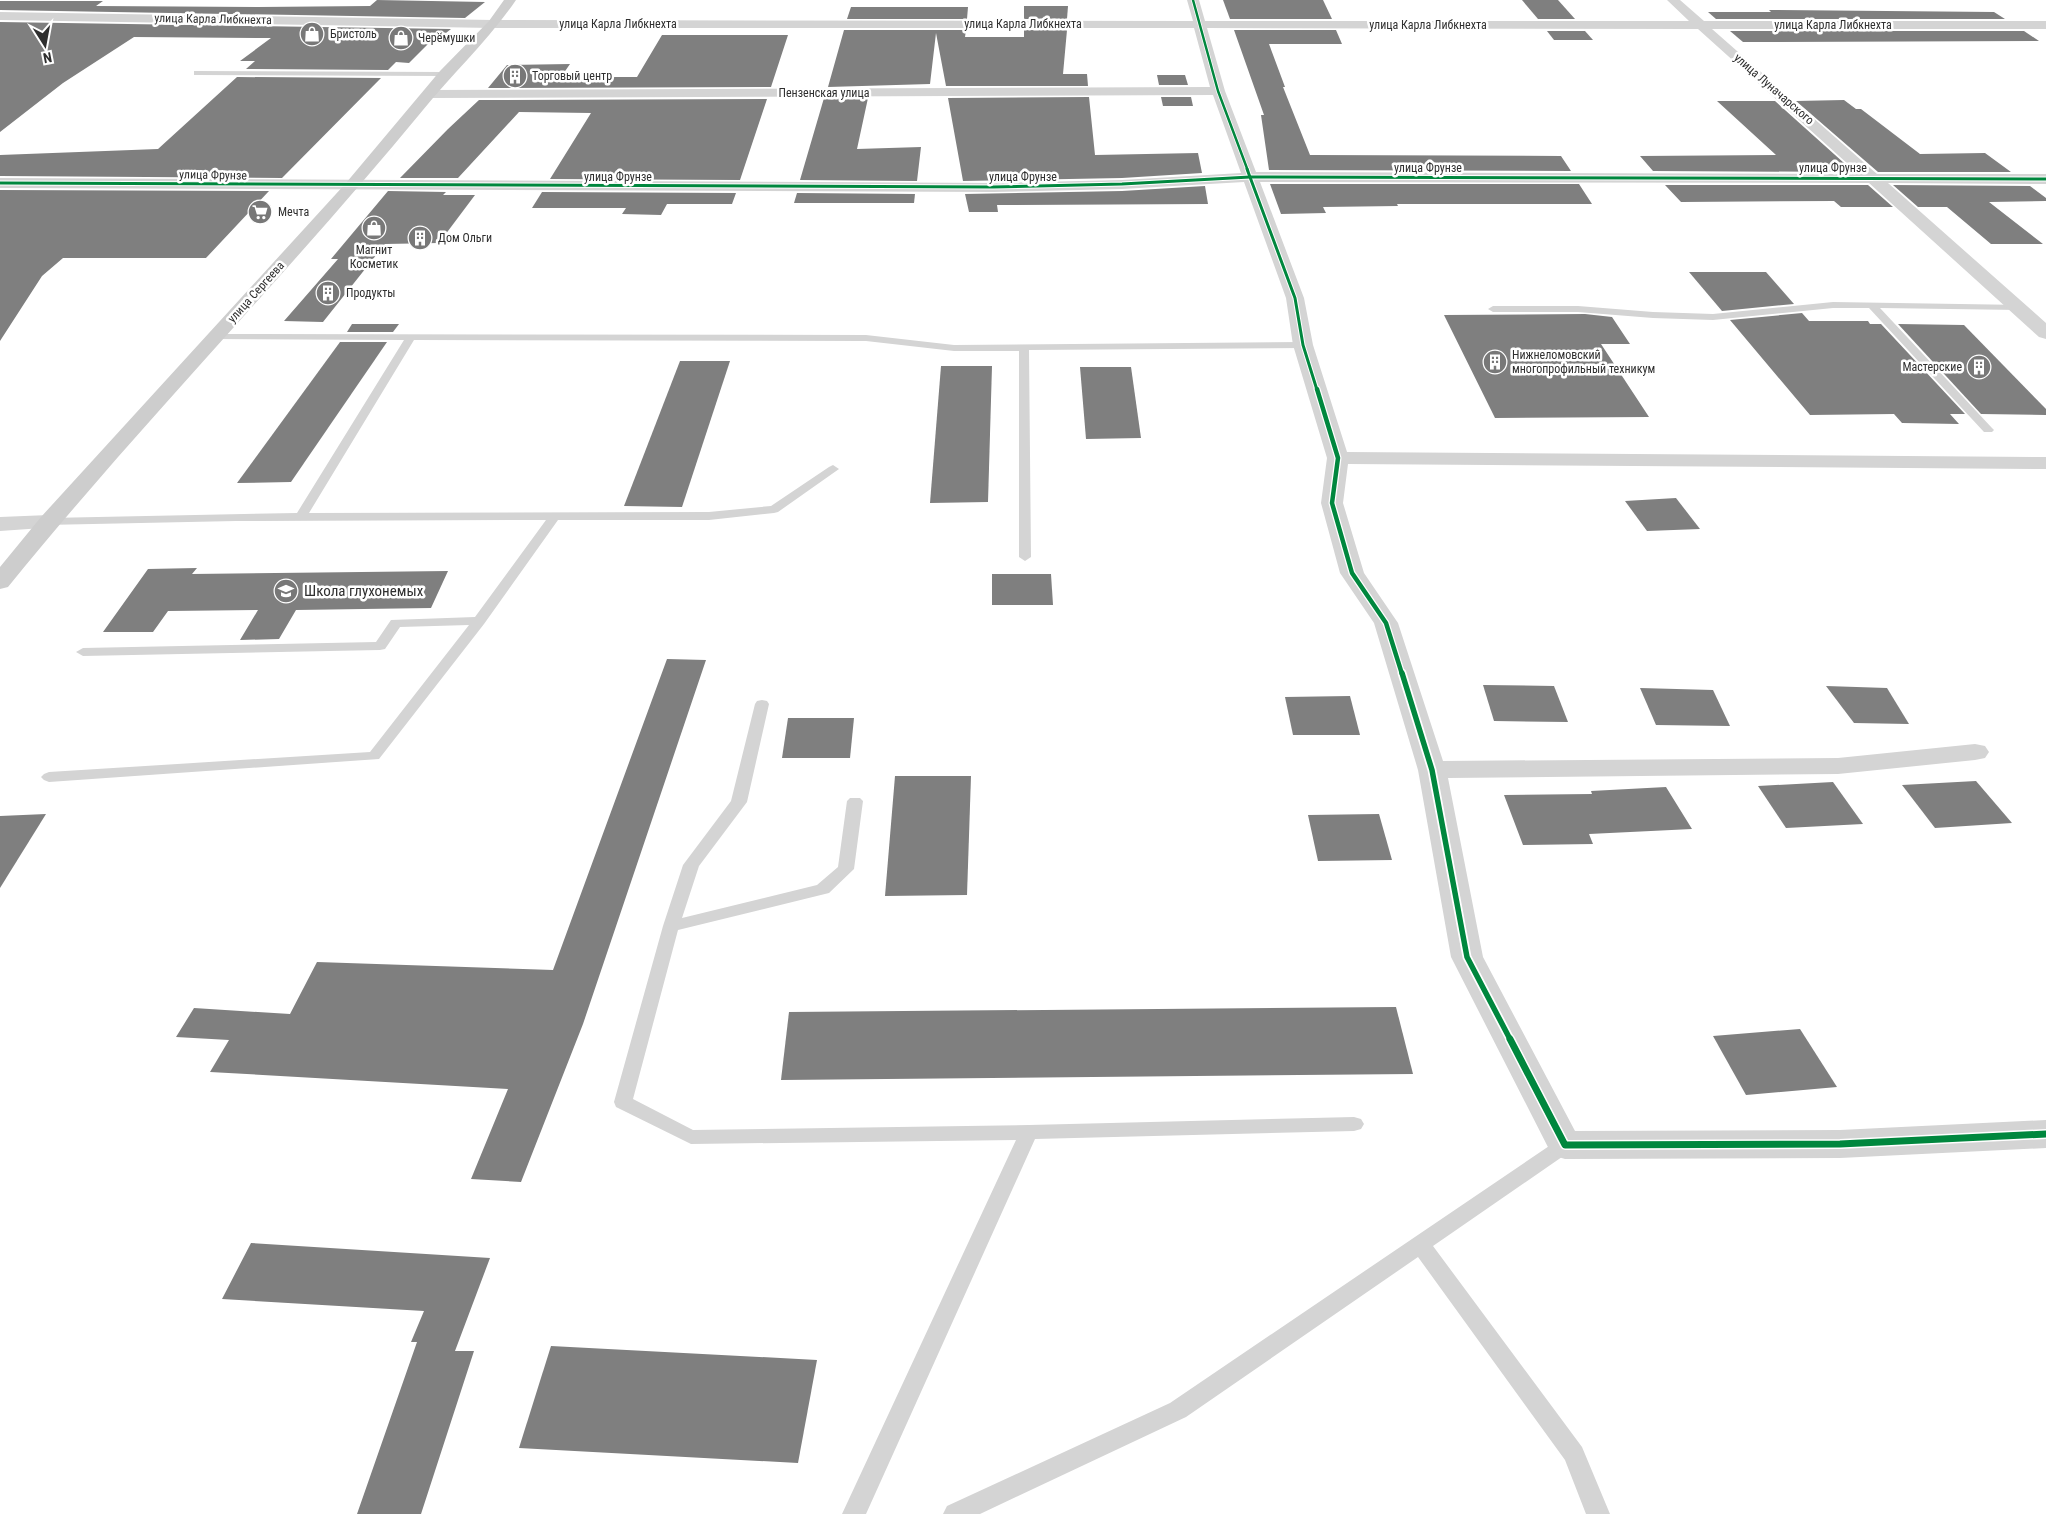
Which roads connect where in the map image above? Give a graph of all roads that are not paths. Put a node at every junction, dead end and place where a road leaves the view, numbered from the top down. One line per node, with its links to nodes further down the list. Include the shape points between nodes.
1 (510, 0): 5 (main road, улица Сергеева)
2 (1193, 0): 6 (street)
3 (1674, 0): 7 (street, улица Луначарского)
4 (0, 16): 5 (street, улица Карла Либкнехта)
5 (493, 24): 6 (street, улица Карла Либкнехта); 10 (main road, улица Сергеева)
6 (1201, 24): 7 (street, улица Карла Либкнехта); 11 (street)
7 (1702, 25): 8 (street, улица Карла Либкнехта); 14 (street, улица Луначарского)
8 (2046, 25)
9 (197, 73): 10 (lane)
10 (445, 74): 12 (main road, улица Сергеева)
11 (1218, 91): 12 (street, Пензенская улица); 13 (street)
12 (429, 94): 17 (main road, улица Сергеева)
13 (1250, 178): 14 (street, улица Фрунзе); 17 (street, улица Фрунзе, via 1049,188); 24 (street, via 1295,298)
14 (1874, 178): 15 (street, улица Фрунзе); 19 (street, улица Луначарского)
15 (2046, 179)
16 (0, 183): 17 (street, улица Фрунзе)
17 (352, 186): 22 (main road, улица Сергеева)
18 (1871, 305): 19 (lane); 20 (lane, via 1833,305 1713,317 1578,308); 26 (lane)
19 (2018, 307): 21 (street, улица Луначарского)
20 (1493, 309)
21 (2046, 333)
22 (216, 336): 23 (lane); 32 (main road, улица Сергеева)
23 (411, 337): 25 (lane, via 866,338 954,348); 31 (lane)
24 (1303, 345): 25 (lane); 27 (street)
25 (1024, 348): 34 (lane)
26 (1988, 430)
27 (1338, 458): 28 (street); 40 (street, via 1332,503 1352,573 1386,623)
28 (2046, 463)
29 (833, 469): 30 (lane, via 774,509 709,516)
30 (554, 517): 31 (lane); 36 (lane)
31 (300, 518): 32 (lane)
32 (49, 522): 33 (street); 35 (main road, улица Сергеева)
33 (0, 524)
34 (1025, 557)
35 (0, 582)
36 (479, 621): 37 (lane, via 396,623 380,646); 41 (lane, via 374,756)
37 (83, 652)
38 (762, 704): 43 (lane, via 739,802 691,865)
39 (1975, 752): 40 (street, via 1838,766)
40 (1432, 770): 47 (street, via 1468,957)
41 (49, 777)
42 (855, 801): 43 (lane, via 846,869 823,889)
43 (671, 926): 45 (lane, via 623,1102 691,1137)
44 (1354, 1124): 45 (lane)
45 (1029, 1132): 49 (lane)
46 (2046, 1134): 47 (street, via 1840,1144)
47 (1565, 1145): 48 (lane)
48 (1420, 1244): 50 (lane, via 1178,1410); 51 (lane, via 1574,1454)
49 (854, 1514)
50 (955, 1514)
51 (1598, 1514)

